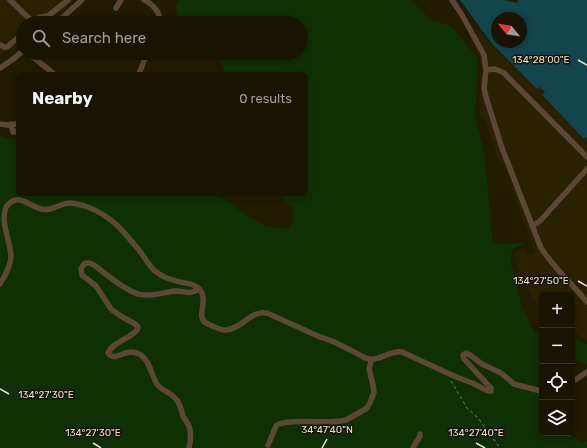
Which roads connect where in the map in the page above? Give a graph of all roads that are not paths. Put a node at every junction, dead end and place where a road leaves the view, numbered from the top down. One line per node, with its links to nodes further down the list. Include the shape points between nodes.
1 (10, 0): 8 (street)
2 (68, 0): 9 (street)
3 (82, 0): 10 (street)
4 (120, 0): 7 (street)
5 (144, 0): 11 (street)
6 (452, 0): 18 (street, via 484,55)
7 (116, 8)
8 (26, 16)
9 (48, 16)
10 (64, 16)
11 (160, 16)
12 (16, 40): 13 (street, via 7,47)
13 (0, 46)
14 (16, 57): 17 (street)
15 (37, 60): 19 (street)
16 (144, 60): 20 (street)
17 (0, 68)
18 (486, 70): 25 (street, via 495,69 504,73); 27 (street, via 484,88 488,105)
19 (52, 72)
20 (140, 72)
21 (0, 124): 22 (street)
22 (11, 124): 23 (street); 24 (street, via 13,132)
23 (16, 124)
24 (16, 131)
25 (587, 157)
26 (587, 170): 27 (street, via 540,221)
27 (532, 226): 30 (street, via 546,256)
28 (0, 284): 29 (street, via 11,256 2,229 2,214 14,200 20,200 45,210 71,203 96,210 122,229 156,272)
29 (199, 289): 31 (street, via 204,301 202,319 205,323 228,330 257,314 267,313); 37 (street, via 192,293 174,291 142,295 115,282 90,263 84,264 81,269 82,275 96,286 111,309 138,327 133,334 109,349 108,354 114,357 132,351 145,358 157,384 179,402 190,429)
30 (587, 302)
31 (372, 359): 34 (street, via 398,351 488,392 491,391 466,362 463,357 466,353 501,373 514,384); 36 (street, via 369,368 374,392 366,409 346,420 283,423 275,427)
32 (587, 372): 33 (street)
33 (575, 380)
34 (539, 391)
35 (420, 434): 38 (street)
36 (268, 445)
37 (189, 448)
38 (413, 448)

